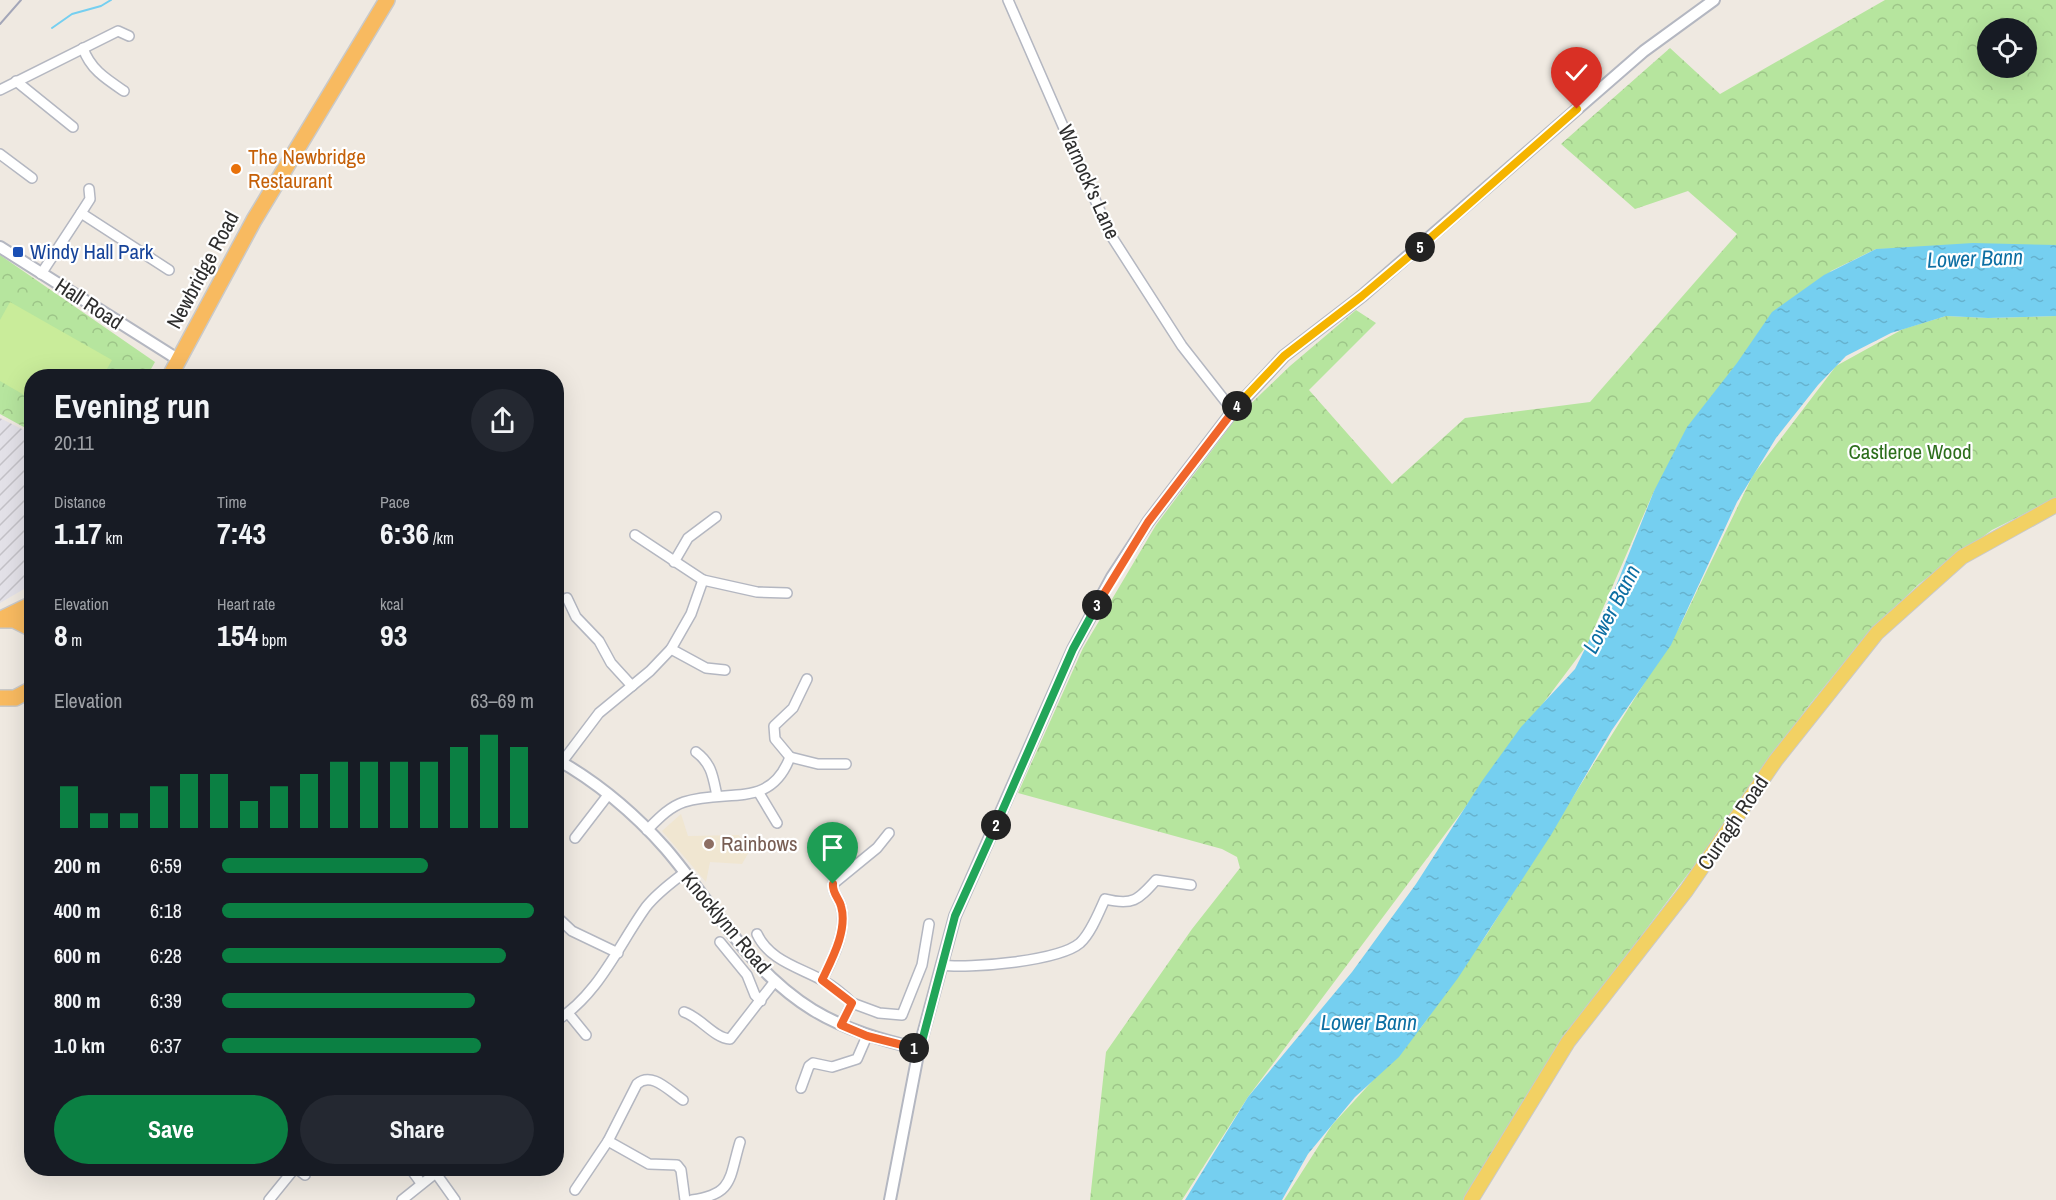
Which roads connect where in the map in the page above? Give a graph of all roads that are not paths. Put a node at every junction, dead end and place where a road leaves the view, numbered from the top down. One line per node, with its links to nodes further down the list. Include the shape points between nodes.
1 (387, 0): 17 (highway, Newbridge Road, via 254,220)
2 (1008, 0): 19 (street, Warnock's Lane, via 1110,234 1182,346)
3 (1714, 0): 19 (street, via 1644,51 1362,296 1284,356)
4 (129, 36): 5 (street, via 118,31)
5 (83, 48): 6 (street); 8 (street, via 98,74)
6 (16, 81): 7 (street); 9 (street)
7 (0, 90)
8 (124, 91)
9 (73, 127)
10 (0, 154): 11 (street)
11 (32, 178)
12 (88, 189): 13 (street, via 90,199)
13 (81, 213): 15 (street); 16 (street)
14 (0, 247): 16 (street, Hall Road)
15 (168, 270)
16 (41, 274): 17 (street, Hall Road)
17 (179, 360): 18 (highway, Newbridge Road)
18 (174, 369)
19 (1233, 411): 56 (street, via 1148,522 1112,577 1073,649 955,916)
20 (2056, 505): 84 (main road, Curragh Road, via 1962,557 1877,633 1776,760 1686,891 1568,1042)
21 (716, 517): 23 (street, via 688,538)
22 (635, 535): 23 (street)
23 (674, 562): 24 (street)
24 (703, 580): 25 (street, via 757,592); 30 (street, via 691,614)
25 (787, 593)
26 (567, 598): 33 (street, via 576,617)
27 (24, 608): 28 (highway)
28 (1, 620): 29 (highway)
29 (24, 625)
30 (671, 649): 31 (street, via 706,668); 33 (street)
31 (725, 670)
32 (807, 679): 39 (street, via 793,708 774,726 774,739)
33 (632, 686): 38 (street, via 599,713)
34 (24, 692): 35 (highway)
35 (7, 698): 36 (highway)
36 (0, 712)
37 (696, 752): 44 (street, via 712,770)
38 (564, 755)
39 (790, 757): 41 (street, via 818,764); 42 (street, via 785,771)
40 (564, 764): 43 (street, Knocklynn Road)
41 (846, 764)
42 (759, 794): 44 (street); 45 (street)
43 (608, 795): 46 (street, Knocklynn Road); 48 (street)
44 (717, 796): 46 (street, via 675,806)
45 (777, 823)
46 (647, 830): 49 (street, Knocklynn Road)
47 (889, 833): 57 (street, via 878,848 833,884 842,911 840,933 836,952)
48 (575, 838)
49 (684, 873): 55 (street, via 647,907); 58 (street, Knocklynn Road, via 747,953)
50 (1191, 885): 56 (street, via 1156,880 1139,899 1122,903 1106,899 1081,942 1064,953 982,967)
51 (564, 924): 55 (street)
52 (929, 924): 60 (street, via 922,965 902,1015 879,1013)
53 (757, 934): 57 (street, via 767,949 793,968)
54 (720, 942): 59 (street, via 747,975)
55 (618, 952): 62 (street)
56 (940, 965): 67 (street)
57 (822, 980): 60 (street)
58 (775, 981): 59 (street); 64 (street, Knocklynn Road, via 811,1009)
59 (760, 1000): 61 (street, via 730,1039 696,1015)
60 (852, 1003): 64 (street)
61 (684, 1012)
62 (568, 1013): 63 (street); 65 (street)
63 (564, 1016)
64 (841, 1025): 66 (street, Knocklynn Road)
65 (586, 1035)
66 (867, 1036): 67 (street, Knocklynn Road); 68 (street, via 857,1059 832,1067 813,1063 809,1066)
67 (920, 1049): 83 (street)
68 (801, 1088)
69 (683, 1100): 70 (street, via 651,1078 643,1079)
70 (608, 1141): 77 (street); 81 (street, via 649,1164 676,1165 681,1170)
71 (740, 1142): 82 (street, via 723,1191)
72 (288, 1176): 78 (street)
73 (416, 1176): 76 (street)
74 (431, 1176): 76 (street)
75 (442, 1176): 80 (street)
76 (421, 1183): 79 (street)
77 (575, 1190)
78 (269, 1200)
79 (402, 1200)
80 (455, 1200)
81 (685, 1200)
82 (692, 1200)
83 (890, 1200)
84 (1471, 1200)

